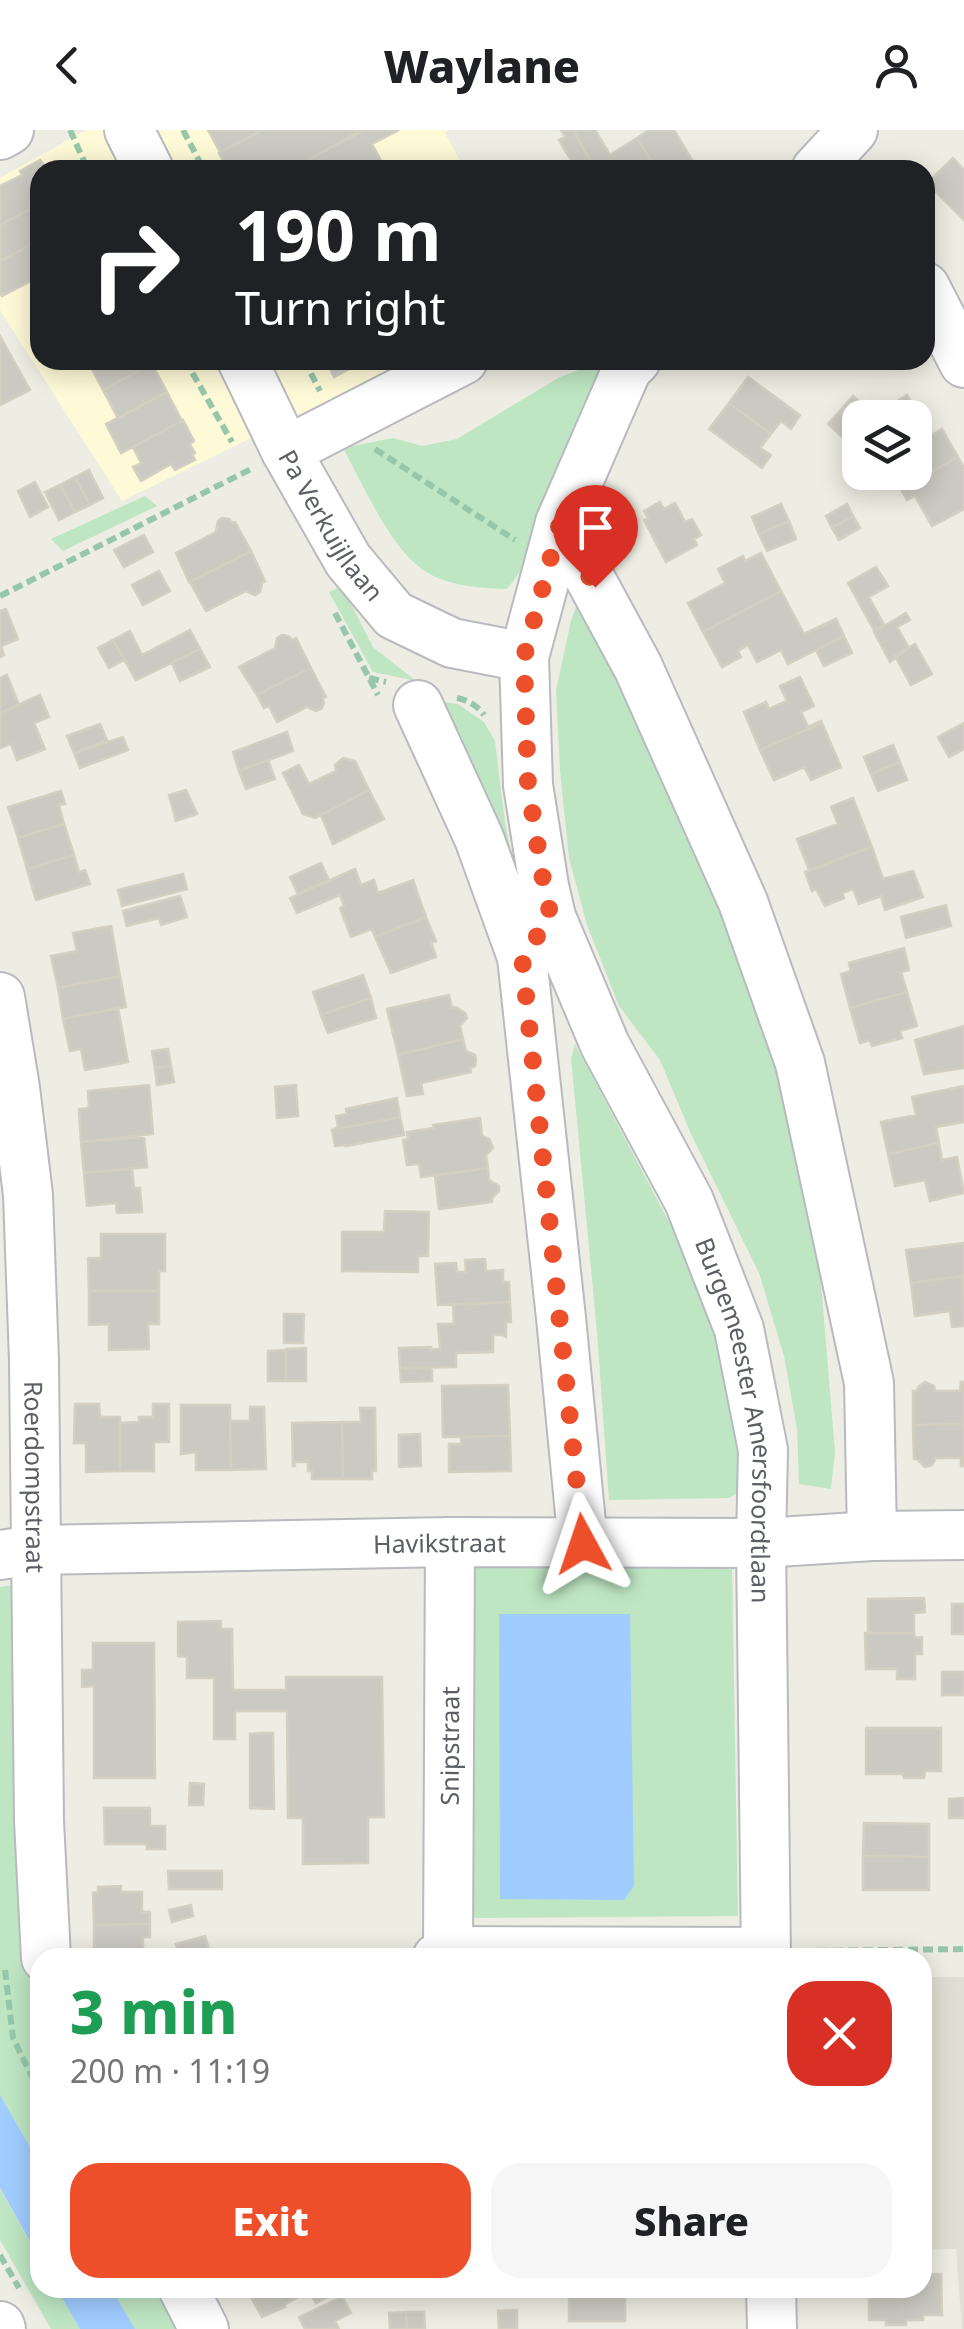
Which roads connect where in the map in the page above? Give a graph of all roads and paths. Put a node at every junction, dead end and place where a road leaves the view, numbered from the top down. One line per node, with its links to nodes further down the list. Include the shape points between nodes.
1 (9, 130): 5 (street)
2 (70, 130): 6 (path)
3 (129, 130): 7 (street)
4 (183, 130): 8 (path)
5 (0, 135)
6 (84, 160)
7 (143, 160)
8 (199, 160)
9 (935, 306): 10 (street)
10 (964, 363)
11 (247, 370): 15 (street, Pa Verkuijllaan)
12 (443, 370): 14 (street)
13 (628, 370): 16 (street, Burgemeester Amersfoordtlaan)
14 (338, 424): 15 (street); 16 (path)
15 (286, 451): 17 (path); 18 (street, Pa Verkuijllaan, via 348,560 394,615 452,643)
16 (555, 543): 18 (street, Burgemeester Amersfoordtlaan); 24 (street, via 638,668 735,884 800,1063 869,1384)
17 (0, 596)
18 (524, 657): 20 (street, Burgemeester Amersfoordtlaan, via 528,785)
19 (418, 704): 21 (street, via 479,838)
20 (551, 917): 21 (street); 26 (street, Burgemeester Amersfoordtlaan, via 605,1045 690,1200 739,1329 763,1450)
21 (522, 957): 27 (street)
22 (0, 997): 28 (street, Roerdompstraat, via 28,1195 34,1361)
23 (964, 1535): 24 (street, Havikstraat)
24 (872, 1536): 26 (street, Havikstraat)
25 (450, 1542): 27 (street, Havikstraat); 28 (street, Havikstraat); 29 (street, Snipstraat)
26 (761, 1543): 27 (street, Havikstraat); 30 (street, Burgemeester Amersfoordtlaan)
27 (583, 1544)
28 (18, 1552): 33 (street, Roerdompstraat, via 38,1821)
29 (442, 1948)
30 (766, 1948)
31 (964, 1949): 32 (path)
32 (932, 1950)
33 (25, 1959): 34 (path, via 13,2038)
34 (30, 2073)
35 (188, 2298): 37 (street)
36 (771, 2298): 38 (street)
37 (204, 2329)
38 (772, 2329)

